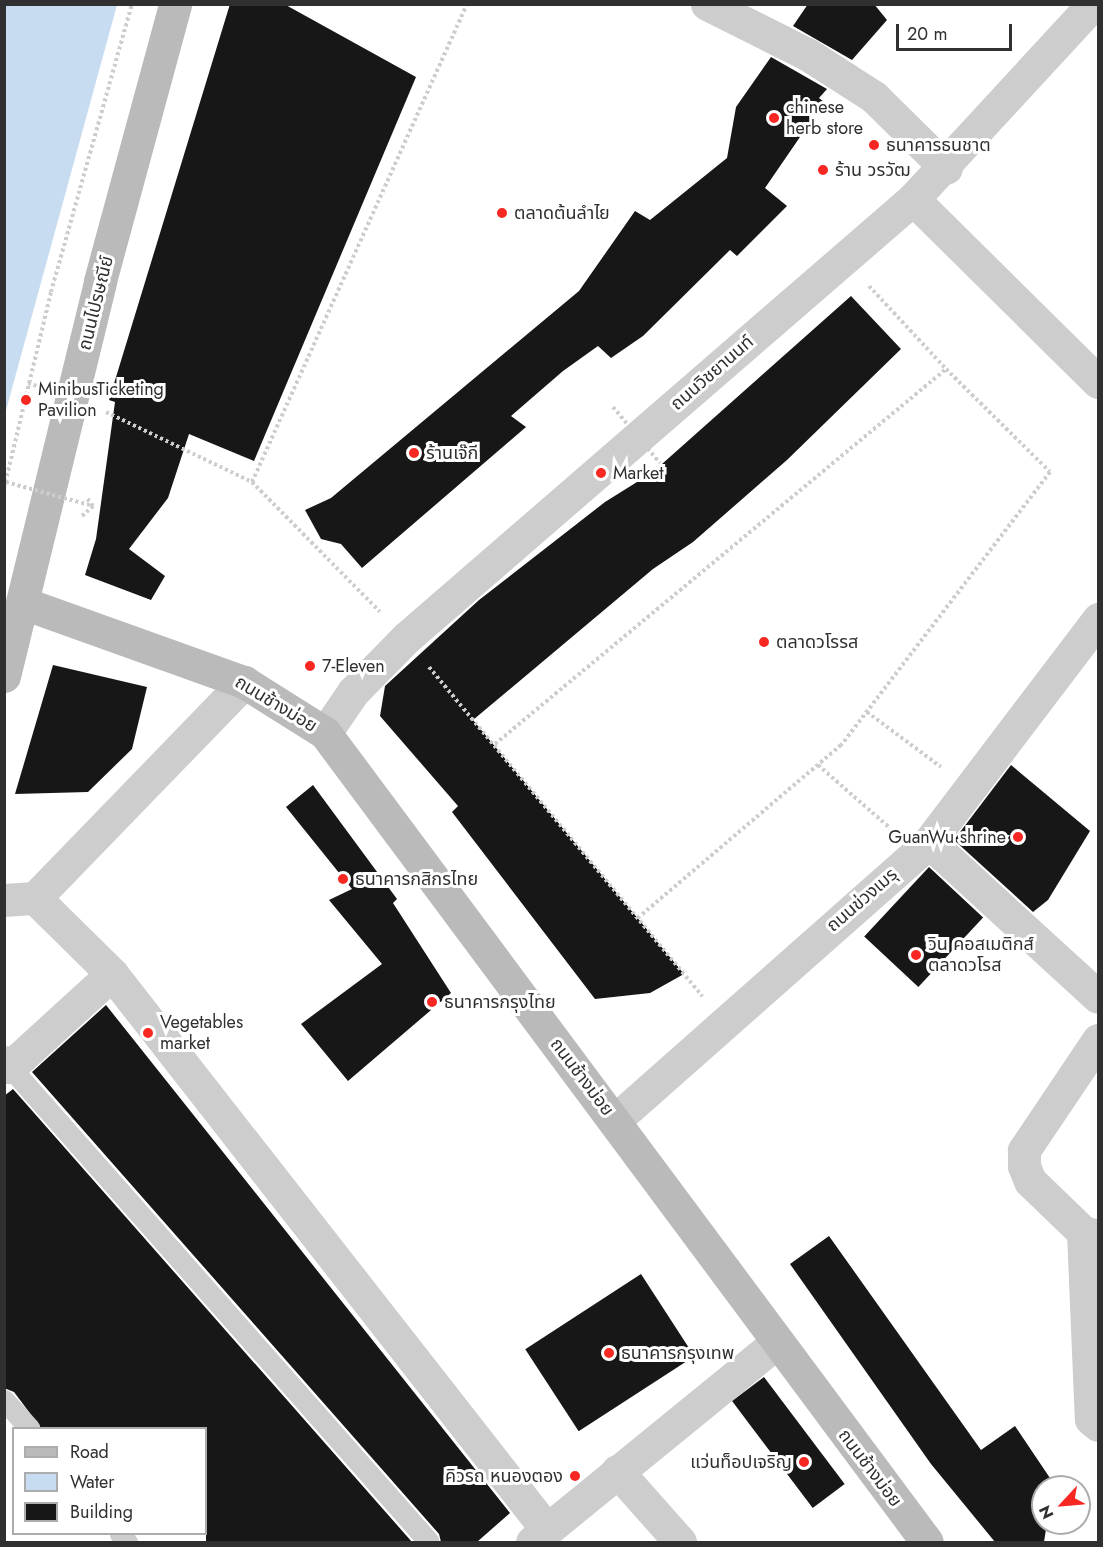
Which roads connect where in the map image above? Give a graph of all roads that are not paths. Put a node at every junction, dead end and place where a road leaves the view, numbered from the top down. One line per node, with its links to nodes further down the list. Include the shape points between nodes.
1 (175, 4): 7 (street, ถนนไปรษณีย์)
2 (707, 4): 4 (street, via 807,54 874,97)
3 (1093, 4): 4 (street, ถนนวิชยานนท์)
4 (946, 168): 5 (street, ถนนวิชยานนท์)
5 (914, 199): 6 (street); 11 (street, ถนนวิชยานนท์, via 406,638 353,692)
6 (1098, 382)
7 (23, 603): 9 (street); 10 (street, ถนนช้างม่อย)
8 (1098, 619): 12 (street, ถนนข่วงเมรุ)
9 (4, 676)
10 (244, 682): 11 (street, ถนนช้างม่อย); 13 (street)
11 (325, 733): 18 (street, ถนนช้างม่อย)
12 (923, 847): 15 (street); 18 (street, ถนนข่วงเมรุ)
13 (20, 899): 14 (street)
14 (112, 974): 17 (street); 25 (street)
15 (1098, 997)
16 (1098, 1040): 19 (street, via 1024,1150 1024,1166 1030,1181)
17 (7, 1064): 26 (lane)
18 (614, 1121): 20 (street, ถนนช้างม่อย)
19 (1091, 1234): 22 (street, via 1091,1419)
20 (776, 1342): 24 (street); 28 (street, ถนนช้างม่อย)
21 (4, 1400): 23 (lane)
22 (1098, 1425)
23 (28, 1427)
24 (617, 1471): 25 (street); 27 (street)
25 (539, 1536)
26 (429, 1542)
27 (680, 1542)
28 (927, 1542)

